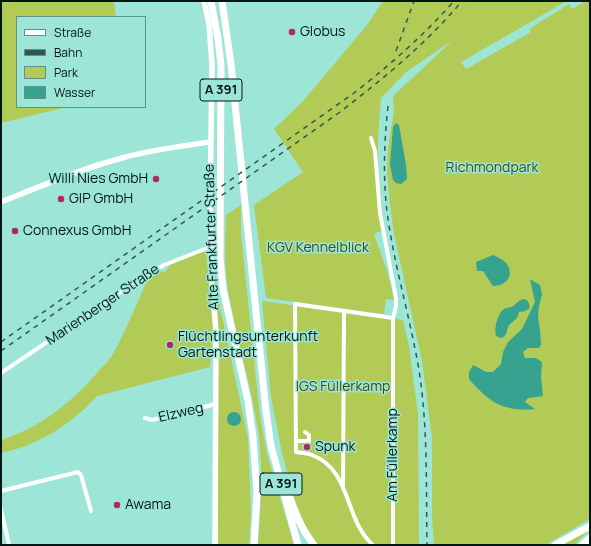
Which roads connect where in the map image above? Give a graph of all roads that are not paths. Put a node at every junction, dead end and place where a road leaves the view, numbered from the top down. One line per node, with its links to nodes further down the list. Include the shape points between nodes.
1 (204, 1): 7 (street, Alte Frankfurter Straße, via 212,59)
2 (211, 1): 26 (highway, A 391, via 221,65 220,259 223,289 254,437 257,492)
3 (219, 1): 5 (highway, A 391)
4 (222, 1): 5 (highway)
5 (227, 38): 15 (highway, A 391)
6 (371, 138): 11 (street, Am Füllerkamp, via 375,151 380,213 396,298)
7 (210, 142): 8 (street, via 111,161); 9 (street, Alte Frankfurter Straße)
8 (1, 202)
9 (210, 247): 12 (street, Marienberger Straße, via 149,273); 13 (street, Alte Frankfurter Straße, via 216,331)
10 (344, 311): 11 (street); 17 (street, via 296,304); 18 (street)
11 (393, 318): 30 (street, Am Füllerkamp)
12 (1, 373)
13 (216, 404): 14 (street, Elzweg, via 152,420); 25 (street, Alte Frankfurter Straße)
14 (145, 418)
15 (268, 422): 27 (highway, A 391, via 276,466); 28 (highway, via 297,519)
16 (305, 432): 17 (street, via 309,435 309,441)
17 (296, 441): 18 (street, via 296,452 312,455 322,461)
18 (343, 486): 29 (street, via 356,524)
19 (1, 491): 21 (street, via 78,472)
20 (1, 509): 24 (street)
21 (91, 511)
22 (590, 526): 31 (highway)
23 (590, 538): 32 (highway)
24 (9, 545)
25 (215, 545)
26 (254, 545)
27 (298, 545)
28 (314, 545)
29 (372, 545)
30 (393, 545)
31 (555, 545)
32 (582, 545)

